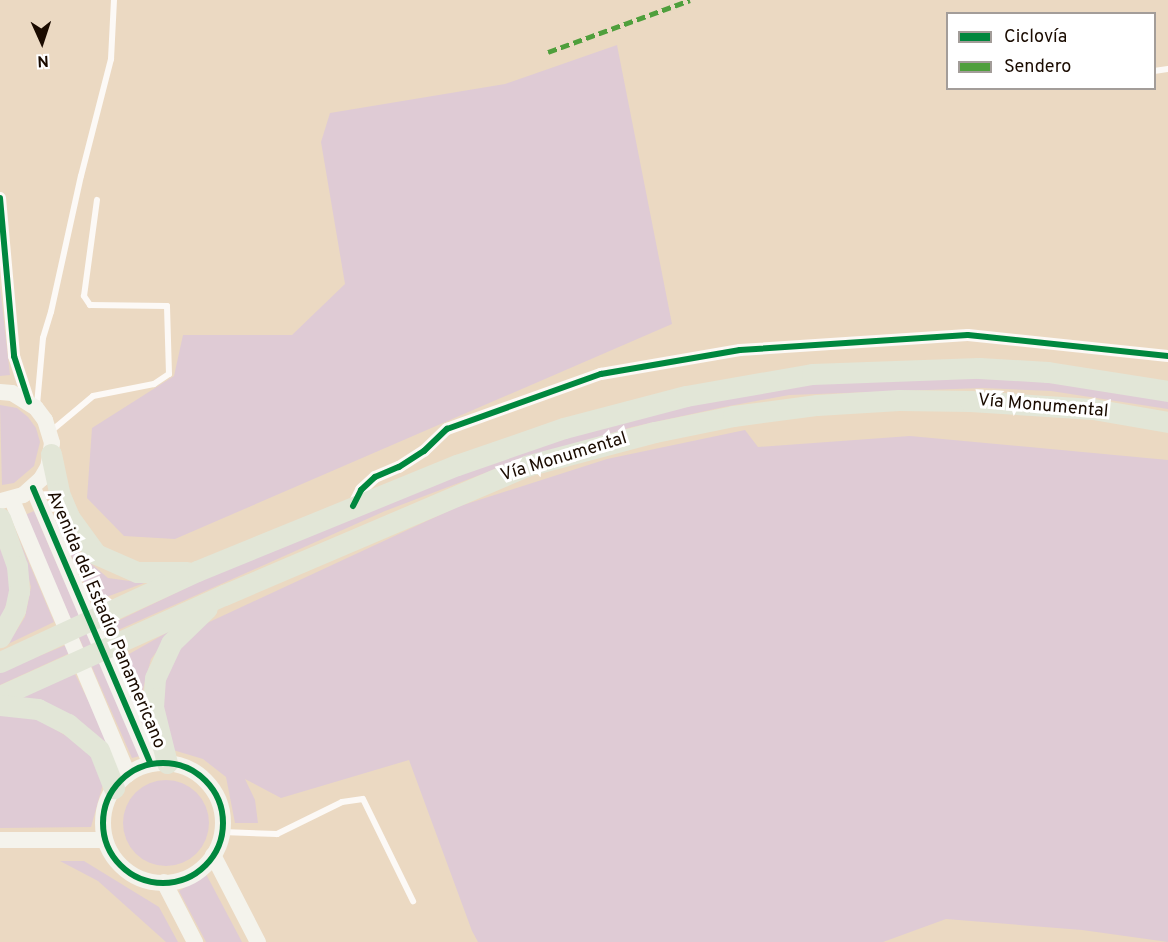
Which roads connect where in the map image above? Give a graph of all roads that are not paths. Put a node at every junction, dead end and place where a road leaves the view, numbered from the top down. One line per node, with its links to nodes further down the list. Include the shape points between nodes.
1 (114, 0): 7 (lane, via 111,59 43,338)
2 (0, 198): 7 (street, via 14,356)
3 (97, 200): 9 (lane, via 84,296 90,305 167,306 169,374 154,384 93,396)
4 (1168, 356): 13 (street, via 968,335 740,350 601,374 447,429 416,456 375,477 361,490)
5 (1168, 391): 13 (highway, Vía Monumental, via 1048,372 979,368 812,374 769,380 645,405 564,428)
6 (0, 392): 7 (street, via 12,393)
7 (33, 405): 9 (street)
8 (1168, 422): 16 (highway, Vía Monumental, via 1094,409 899,400 816,405 734,416 526,466)
9 (50, 432): 10 (street)
10 (51, 454): 11 (street, via 48,467); 15 (highway, via 59,493 69,517 96,554 137,572)
11 (33, 488): 12 (street); 21 (street, Avenida del Estadio Panamericano)
12 (6, 501): 22 (street)
13 (353, 506): 15 (highway, Vía Monumental)
14 (0, 518): 17 (highway, via 17,566 19,591 15,610)
15 (197, 571): 18 (highway, Vía Monumental)
16 (224, 595): 19 (highway, Vía Monumental); 21 (highway, via 171,643 155,678 153,707)
17 (0, 637)
18 (0, 662)
19 (0, 696)
20 (0, 705): 22 (highway, via 38,709 68,724 99,750)
21 (159, 764): 22 (street); 23 (street, via 186,768 209,786 222,812)
22 (121, 781): 25 (street, via 105,804)
23 (222, 832): 26 (street); 28 (lane, via 276,834 342,802 363,798)
24 (0, 840): 25 (street)
25 (105, 840): 27 (street, via 127,871 145,880)
26 (213, 855): 27 (street, via 192,875); 30 (street)
27 (164, 882): 29 (street)
28 (413, 901)
29 (195, 942)
30 (258, 942)

